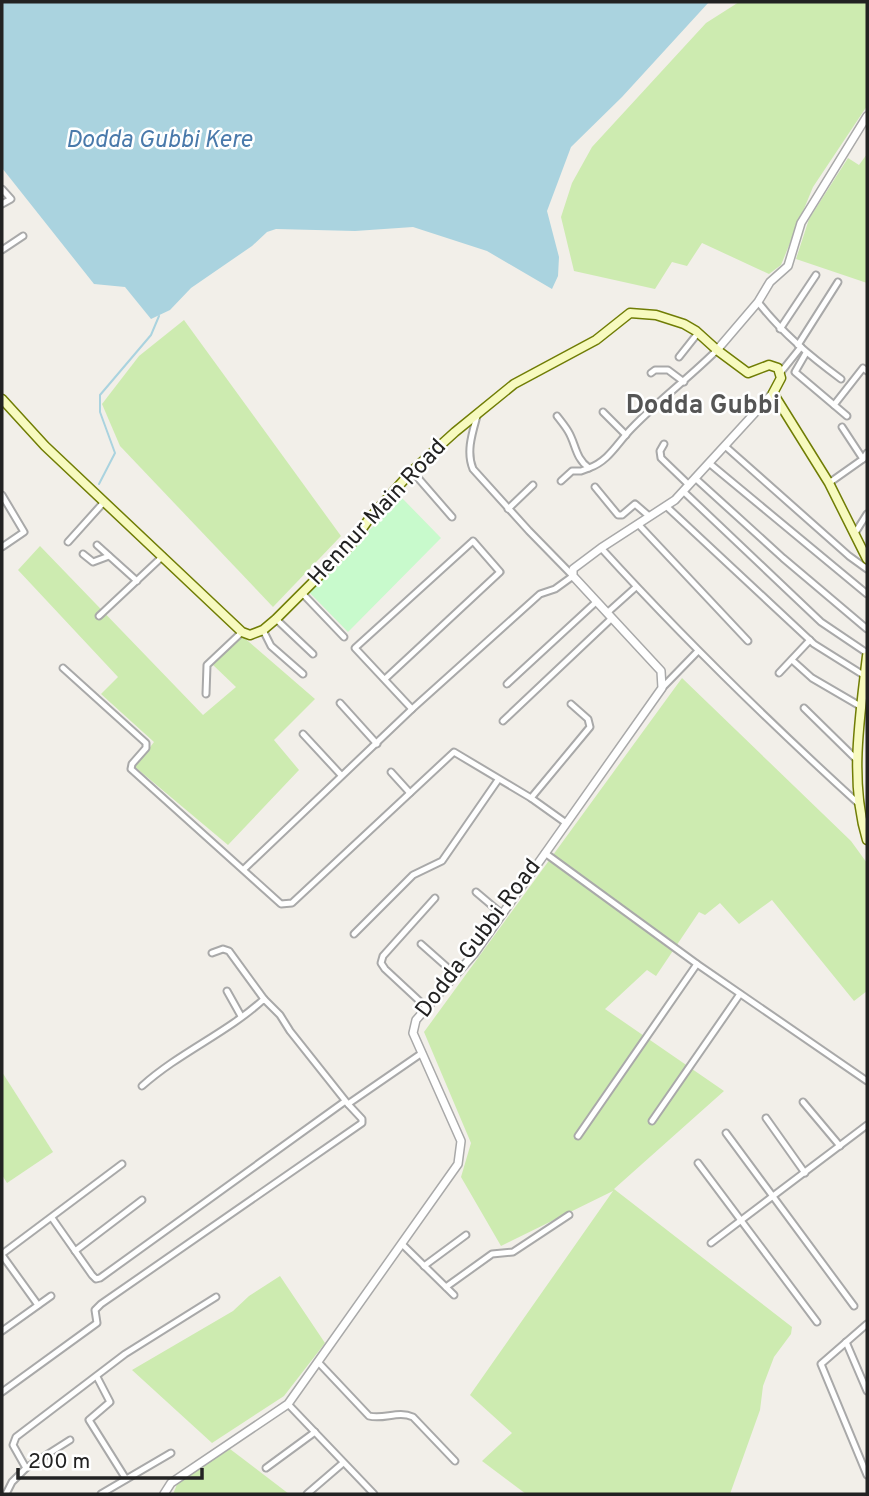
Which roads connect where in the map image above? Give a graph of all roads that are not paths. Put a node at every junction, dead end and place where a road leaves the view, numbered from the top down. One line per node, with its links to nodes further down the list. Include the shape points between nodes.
1 (867, 116): 8 (street, via 801,223 788,266 770,282)
2 (2, 189): 3 (street, via 11,199)
3 (2, 204)
4 (23, 236): 5 (street)
5 (2, 250)
6 (816, 275): 9 (street)
7 (838, 282): 11 (street)
8 (758, 302): 9 (street); 12 (street)
9 (780, 329): 11 (street)
10 (698, 333): 12 (main road, Hennur Main Road); 14 (street); 25 (main road, Hennur Main Road, via 656,315 630,313 596,340 514,384)
11 (799, 346): 13 (street); 16 (street)
12 (717, 350): 16 (main road, Hennur Main Road, via 748,373 769,365); 20 (street)
13 (806, 353): 17 (street); 19 (street)
14 (679, 357)
15 (867, 371): 23 (street, via 863,368)
16 (780, 372): 17 (street); 21 (main road)
17 (795, 372): 23 (street)
18 (651, 373): 20 (street, via 668,370)
19 (841, 379)
20 (684, 382): 29 (street)
21 (773, 393): 31 (street); 39 (main road)
22 (2, 399): 44 (main road)
23 (834, 405): 27 (street)
24 (603, 412): 29 (street)
25 (478, 413): 36 (main road, Hennur Main Road); 46 (street, via 470,460 477,475)
26 (557, 416): 35 (street)
27 (847, 416)
28 (842, 427): 33 (street)
29 (626, 435): 35 (street, via 598,465)
30 (664, 444): 38 (street, via 661,458)
31 (725, 446): 34 (street); 60 (street)
32 (867, 453): 33 (street)
33 (863, 459): 39 (street)
34 (709, 463): 38 (street); 65 (street)
35 (589, 468): 37 (street, via 572,471)
36 (412, 471): 49 (street); 64 (main road, Hennur Main Road, via 352,543)
37 (561, 481)
38 (692, 481): 42 (street); 70 (street)
39 (829, 483): 51 (main road)
40 (533, 485): 46 (street)
41 (595, 487): 48 (street, via 618,515 635,504)
42 (683, 491): 45 (street); 78 (street, via 821,622)
43 (2, 495): 54 (street, via 24,532)
44 (104, 502): 52 (street); 58 (main road)
45 (666, 506): 48 (street); 74 (street)
46 (508, 509): 61 (street)
47 (867, 514): 51 (street)
48 (649, 516): 50 (street)
49 (452, 517)
50 (638, 524): 55 (street); 75 (street)
51 (855, 533): 59 (main road)
52 (68, 542)
53 (97, 545): 57 (street)
54 (2, 547)
55 (601, 548): 61 (street, via 573,569); 63 (street)
56 (83, 554): 57 (street, via 93,562)
57 (109, 556): 62 (street)
58 (163, 556): 62 (street); 72 (main road)
59 (867, 559)
60 (867, 569)
61 (573, 576): 66 (street); 92 (street, via 540,594)
62 (137, 581): 67 (street)
63 (636, 587): 68 (street); 76 (street)
64 (302, 593): 69 (main road, Hennur Main Road); 73 (street)
65 (867, 594)
66 (596, 601): 68 (street); 85 (street)
67 (99, 616)
68 (609, 616): 86 (street, via 661,671); 93 (street)
69 (276, 619): 71 (main road, Hennur Main Road); 77 (street)
70 (867, 629)
71 (263, 630): 72 (main road, via 250,635); 82 (street, via 271,646)
72 (242, 632): 87 (street, via 207,665)
73 (344, 637)
74 (810, 640): 79 (street); 83 (street)
75 (748, 641)
76 (698, 652): 86 (street); 102 (street)
77 (313, 654)
78 (867, 655): 83 (main road)
79 (792, 660): 81 (street); 90 (street, via 806,674)
80 (63, 668): 106 (street, via 146,743 131,769)
81 (779, 673)
82 (303, 674)
83 (865, 677): 90 (main road)
84 (385, 679): 84 (street, via 500,572 473,541 355,648); 92 (street)
85 (507, 684)
86 (662, 688): 103 (street, Dodda Gubbi Road)
87 (206, 694)
88 (340, 703): 95 (street)
89 (571, 704): 101 (street, via 588,719 590,727)
90 (860, 706): 96 (main road)
91 (804, 708): 96 (street)
92 (412, 709): 95 (street)
93 (503, 721)
94 (303, 734): 98 (street)
95 (377, 744): 98 (street)
96 (857, 760): 102 (main road)
97 (391, 772): 100 (street)
98 (341, 775): 106 (street)
99 (498, 780): 100 (street, via 454,752); 101 (street); 110 (street, via 442,861 413,875)
100 (410, 793): 106 (street, via 287,905)
101 (531, 798): 103 (street)
102 (861, 805): 104 (main road)
103 (566, 823): 105 (street, Dodda Gubbi Road)
104 (867, 840)
105 (545, 852): 109 (street, Dodda Gubbi Road); 113 (street)
106 (244, 869)
107 (476, 892): 109 (street)
108 (435, 898): 118 (street, via 381,962)
109 (502, 915): 114 (street, Dodda Gubbi Road)
110 (355, 934)
111 (421, 944): 114 (street)
112 (212, 953): 117 (street, via 229,951)
113 (697, 964): 116 (street); 129 (street)
114 (456, 975): 118 (street, Dodda Gubbi Road)
115 (227, 991): 119 (street)
116 (740, 994): 121 (street); 126 (street)
117 (264, 999): 119 (street); 124 (street)
118 (426, 1008): 120 (street, Dodda Gubbi Road, via 413,1033)
119 (241, 1016): 122 (street)
120 (422, 1053): 124 (street); 141 (street, Dodda Gubbi Road, via 461,1141 458,1164)
121 (867, 1081)
122 (142, 1086)
123 (803, 1102): 130 (street)
124 (346, 1103): 142 (street, via 100,1278 96,1279); 158 (street, via 362,1123 100,1304 94,1310 97,1323)
125 (766, 1118): 133 (street)
126 (652, 1121)
127 (867, 1125): 130 (street)
128 (726, 1133): 134 (street)
129 (578, 1136)
130 (840, 1146): 133 (street)
131 (698, 1163): 138 (street)
132 (122, 1164): 137 (street)
133 (805, 1172): 134 (street)
134 (773, 1197): 138 (street); 150 (street)
135 (142, 1200): 142 (street)
136 (569, 1215): 145 (street, via 513,1252 492,1254)
137 (52, 1218): 142 (street); 143 (street)
138 (740, 1222): 140 (street); 151 (street)
139 (467, 1234): 144 (street)
140 (711, 1243)
141 (402, 1244): 144 (street); 155 (street, Dodda Gubbi Road)
142 (75, 1251)
143 (2, 1255): 149 (street)
144 (424, 1266): 145 (street)
145 (446, 1287): 146 (street)
146 (454, 1295)
147 (51, 1296): 149 (street)
148 (216, 1297): 156 (street)
149 (38, 1306): 153 (street)
150 (854, 1306)
151 (817, 1322)
152 (867, 1324): 154 (street)
153 (2, 1331)
154 (846, 1342): 157 (street); 167 (street, via 821,1364)
155 (319, 1363): 159 (street, Dodda Gubbi Road); 163 (street, via 369,1416 413,1417)
156 (97, 1377): 165 (street, via 16,1437 13,1445); 168 (street, via 110,1402 89,1420)
157 (867, 1391)
158 (2, 1392)
159 (288, 1404): 160 (street); 171 (street, Dodda Gubbi Road, via 171,1483)
160 (315, 1432): 164 (street); 166 (street)
161 (70, 1440): 165 (street)
162 (171, 1453): 168 (street)
163 (455, 1461)
164 (343, 1463): 172 (street); 173 (street)
165 (26, 1468): 169 (street)
166 (266, 1468)
167 (867, 1475)
168 (126, 1479): 170 (street)
169 (6, 1494)
170 (101, 1494)
171 (164, 1494)
172 (307, 1494)
173 (374, 1494)

